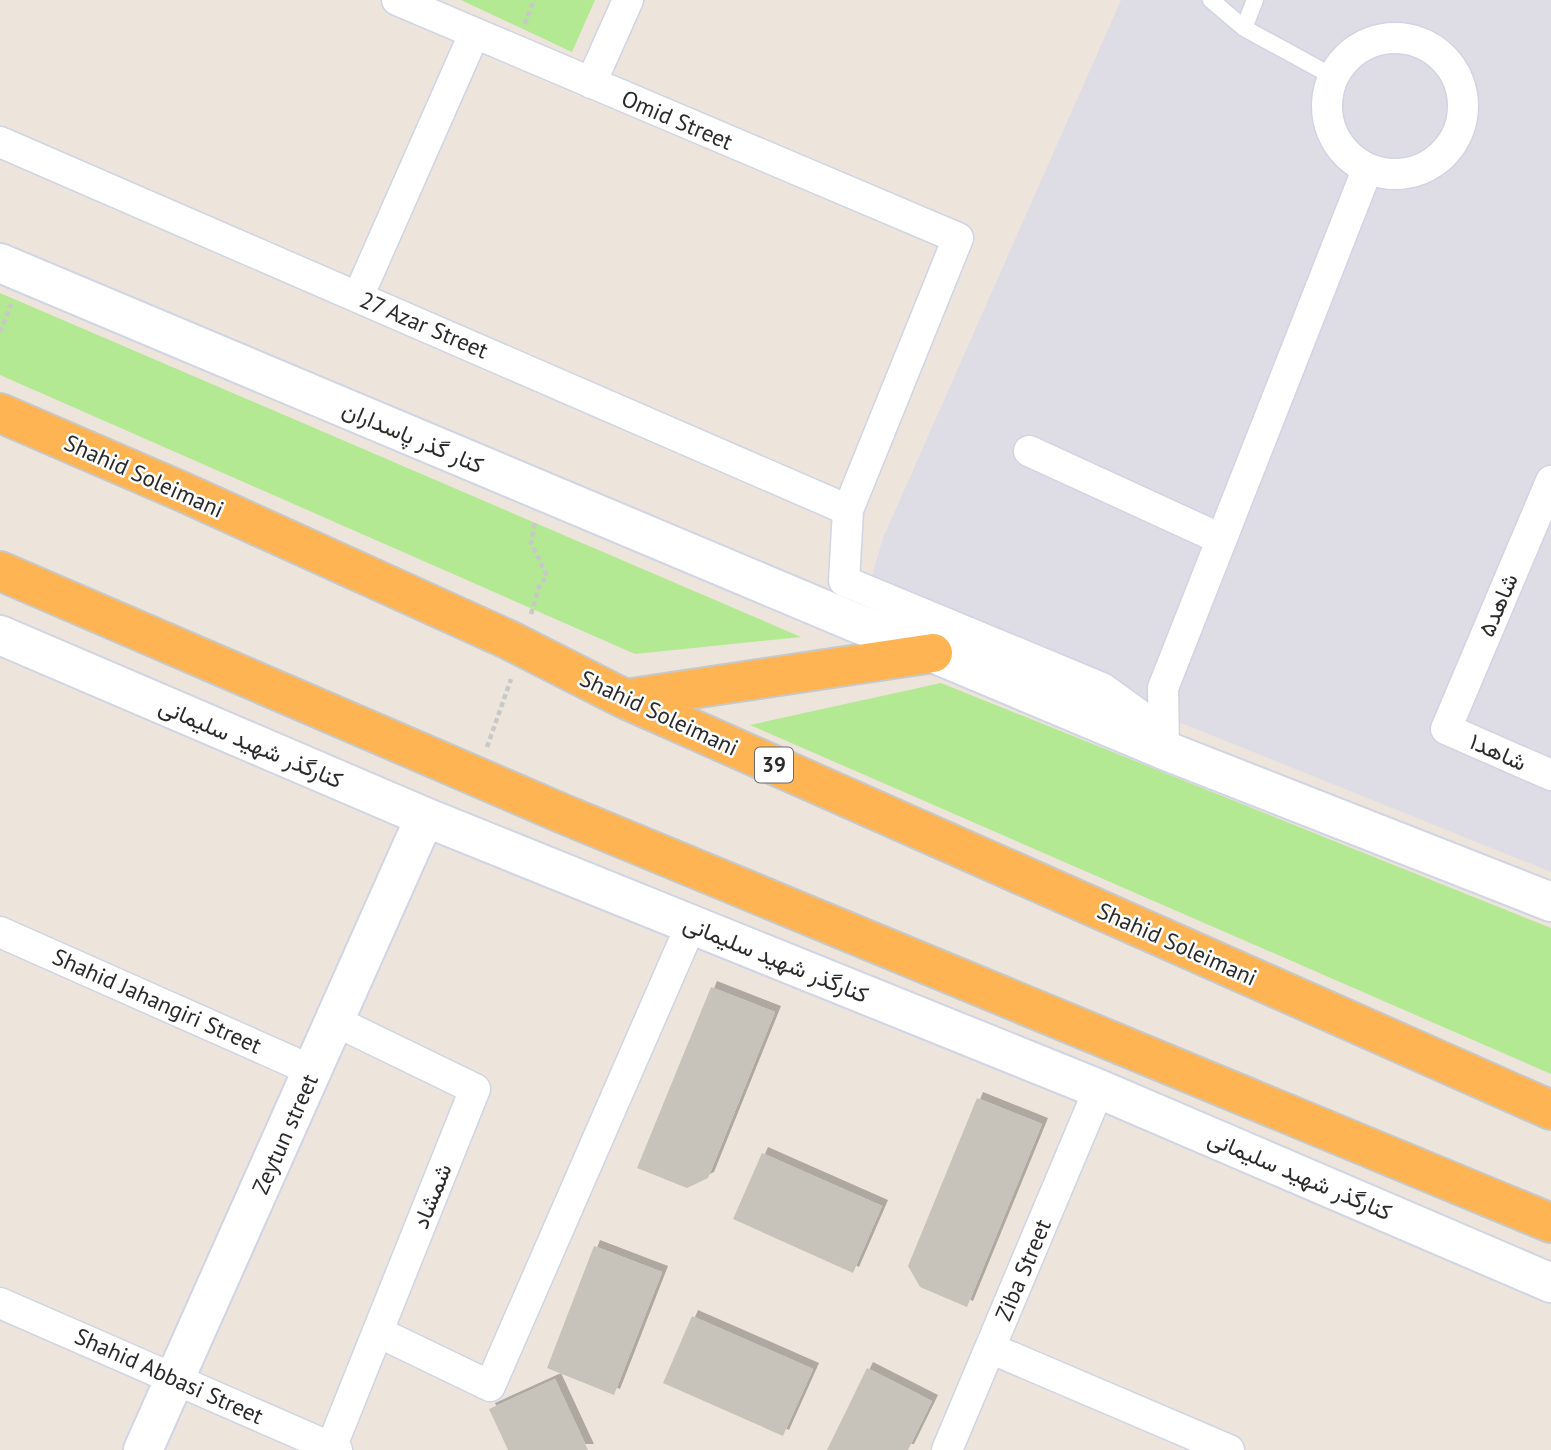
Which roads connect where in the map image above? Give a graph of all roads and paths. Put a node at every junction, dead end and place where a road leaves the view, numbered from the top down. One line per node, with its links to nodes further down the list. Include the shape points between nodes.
1 (397, 0): 6 (street, Omid Street)
2 (628, 0): 8 (street)
3 (1211, 0): 5 (lane)
4 (1255, 0): 5 (lane)
5 (1244, 28): 7 (lane)
6 (474, 34): 8 (street, Omid Street); 12 (street)
7 (1332, 76): 10 (street, via 1326,115 1342,151); 10 (street, via 1358,47 1396,37 1434,48 1459,78 1464,117 1447,153 1414,173)
8 (591, 83): 16 (street, Omid Street, via 958,238)
9 (0, 142): 12 (street, 27 Azar Street)
10 (1367, 170): 17 (street)
11 (0, 263): 20 (main road, کنار گذر پاسداران)
12 (358, 297): 16 (street, 27 Azar Street)
13 (0, 413): 21 (highway, Shahid Soleimani / 39, via 509,639)
14 (1029, 451): 17 (street)
15 (1551, 481): 22 (street, شاهد۵)
16 (848, 510): 23 (street, via 844,582 1102,688 1138,714)
17 (1221, 539): 23 (street, via 1163,688)
18 (0, 571): 33 (highway, via 561,813)
19 (0, 635): 25 (main road, کنارگذر شهید سلیمانی)
20 (933, 653): 21 (highway); 23 (main road)
21 (625, 699): 32 (highway, Shahid Soleimani / 39)
22 (1446, 729): 24 (street, شاهد۱)
23 (1164, 750): 26 (main road)
24 (1551, 775)
25 (425, 817): 27 (main road, کنارگذر شهید سلیمانی); 29 (main road, Zeytun street)
26 (1551, 902)
27 (691, 925): 31 (main road, کنارگذر شهید سلیمانی); 36 (street, via 490,1386)
28 (0, 932): 30 (street, Shahid Jahangiri Street)
29 (335, 1021): 30 (main road, Zeytun street); 36 (street, شمشاد, via 475,1089)
30 (313, 1071): 38 (main road, Zeytun street)
31 (1099, 1089): 34 (main road, کنارگذر شهید سلیمانی); 37 (street, Ziba Street)
32 (1551, 1110)
33 (1551, 1223)
34 (1551, 1283)
35 (0, 1303): 38 (street, Shahid Abbasi Street)
36 (378, 1332): 39 (street, شمشاد)
37 (990, 1348): 41 (street, Ziba Street); 42 (street)
38 (175, 1379): 39 (street, Shahid Abbasi Street); 40 (main road, Zeytun street)
39 (334, 1449)
40 (143, 1450)
41 (947, 1450)
42 (1229, 1450)

